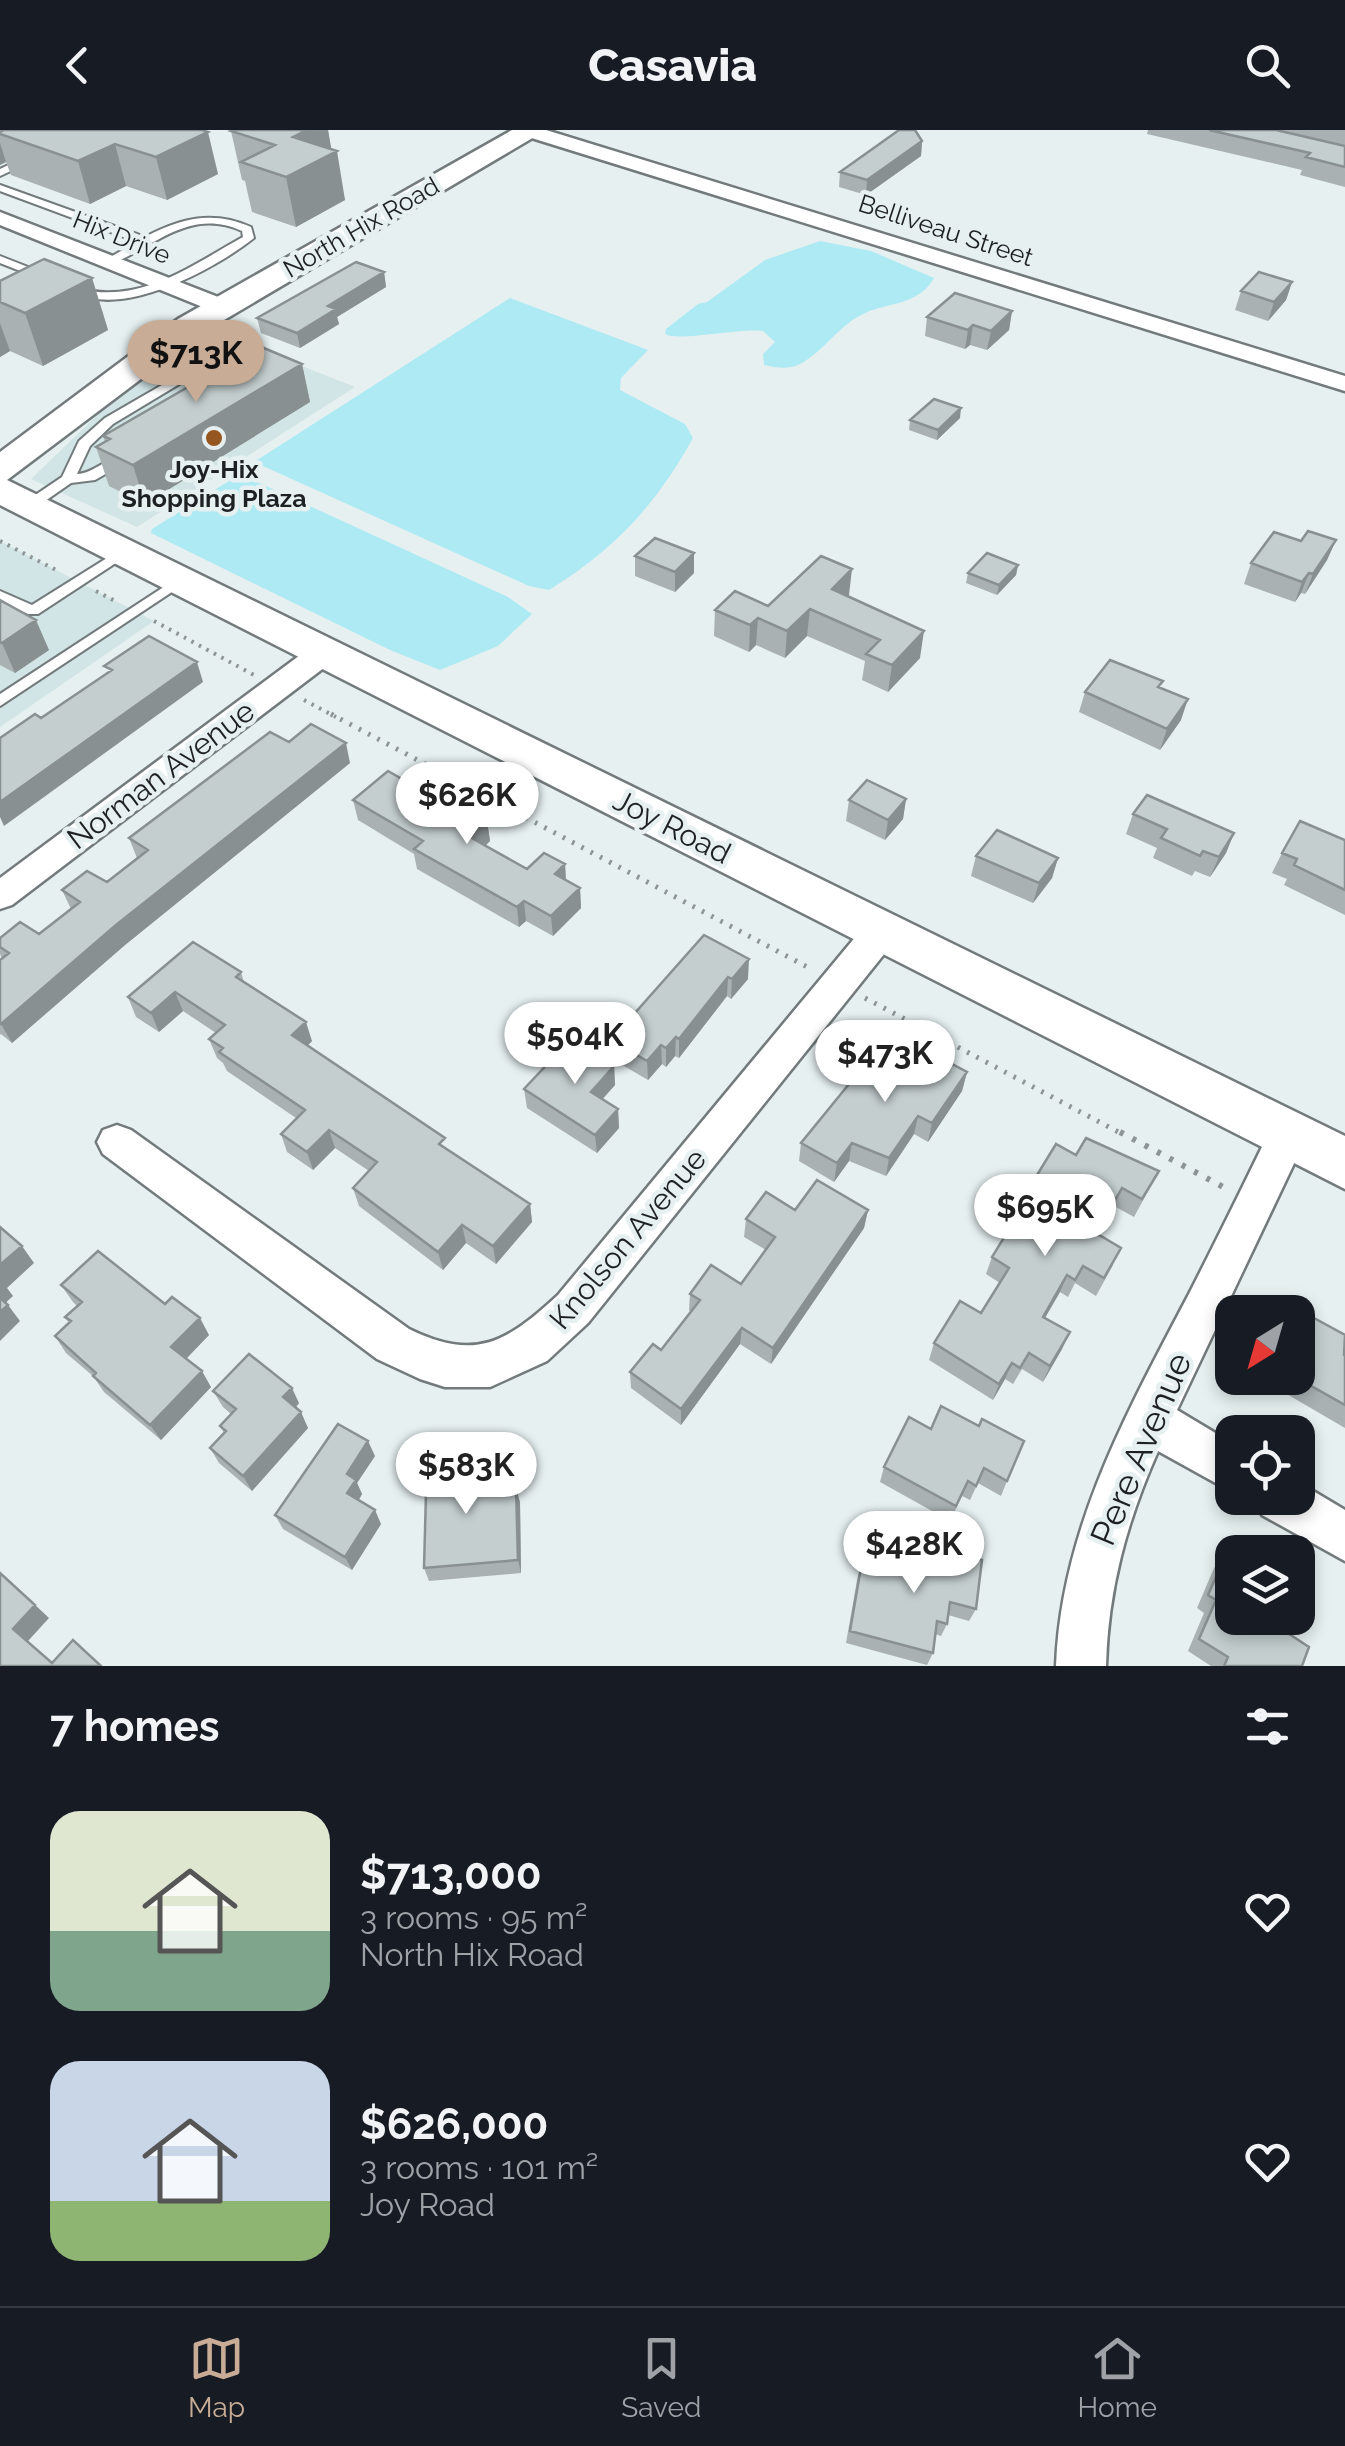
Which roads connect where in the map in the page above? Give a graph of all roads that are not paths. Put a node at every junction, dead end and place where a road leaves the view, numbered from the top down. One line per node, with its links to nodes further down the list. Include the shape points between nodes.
1 (531, 131): 12 (street, North Hix Road); 16 (street, Belliveau Street)
2 (0, 143): 3 (lane, via 26,153 26,160)
3 (0, 172)
4 (0, 188): 6 (lane)
5 (0, 218): 8 (street, Hix Drive)
6 (148, 242): 8 (lane); 10 (lane, via 209,216 247,229 249,238)
7 (0, 259): 9 (lane)
8 (110, 262): 10 (street, Hix Drive)
9 (45, 278): 10 (lane, via 111,301); 11 (lane)
10 (162, 283): 12 (street, Hix Drive)
11 (30, 286)
12 (223, 307): 13 (street, North Hix Road)
13 (162, 344): 14 (lane); 18 (street, North Hix Road)
14 (210, 362): 15 (lane); 19 (lane, via 109,421 84,444)
15 (228, 367)
16 (1345, 384)
17 (131, 454): 19 (lane, via 90,476)
18 (0, 472)
19 (68, 478): 20 (lane)
20 (15, 497): 21 (street, Joy Road)
21 (123, 552): 22 (street, Joy Road); 23 (lane, via 32,612)
22 (180, 581): 24 (street, Joy Road); 25 (lane)
23 (0, 594)
24 (322, 654): 26 (street, Norman Avenue); 27 (street, Joy Road)
25 (0, 702)
26 (0, 896)
27 (880, 933): 28 (street, Joy Road); 29 (street, Knolson Avenue, via 573,1309 510,1361 476,1371 442,1366 393,1344)
28 (1288, 1134): 30 (street, Joy Road); 31 (street, Pere Avenue)
29 (117, 1142)
30 (1345, 1164)
31 (1149, 1419): 32 (street); 35 (street, Pere Avenue, via 1102,1525 1086,1586)
32 (1215, 1459)
33 (1308, 1515): 34 (street)
34 (1345, 1537)
35 (1081, 1666)

